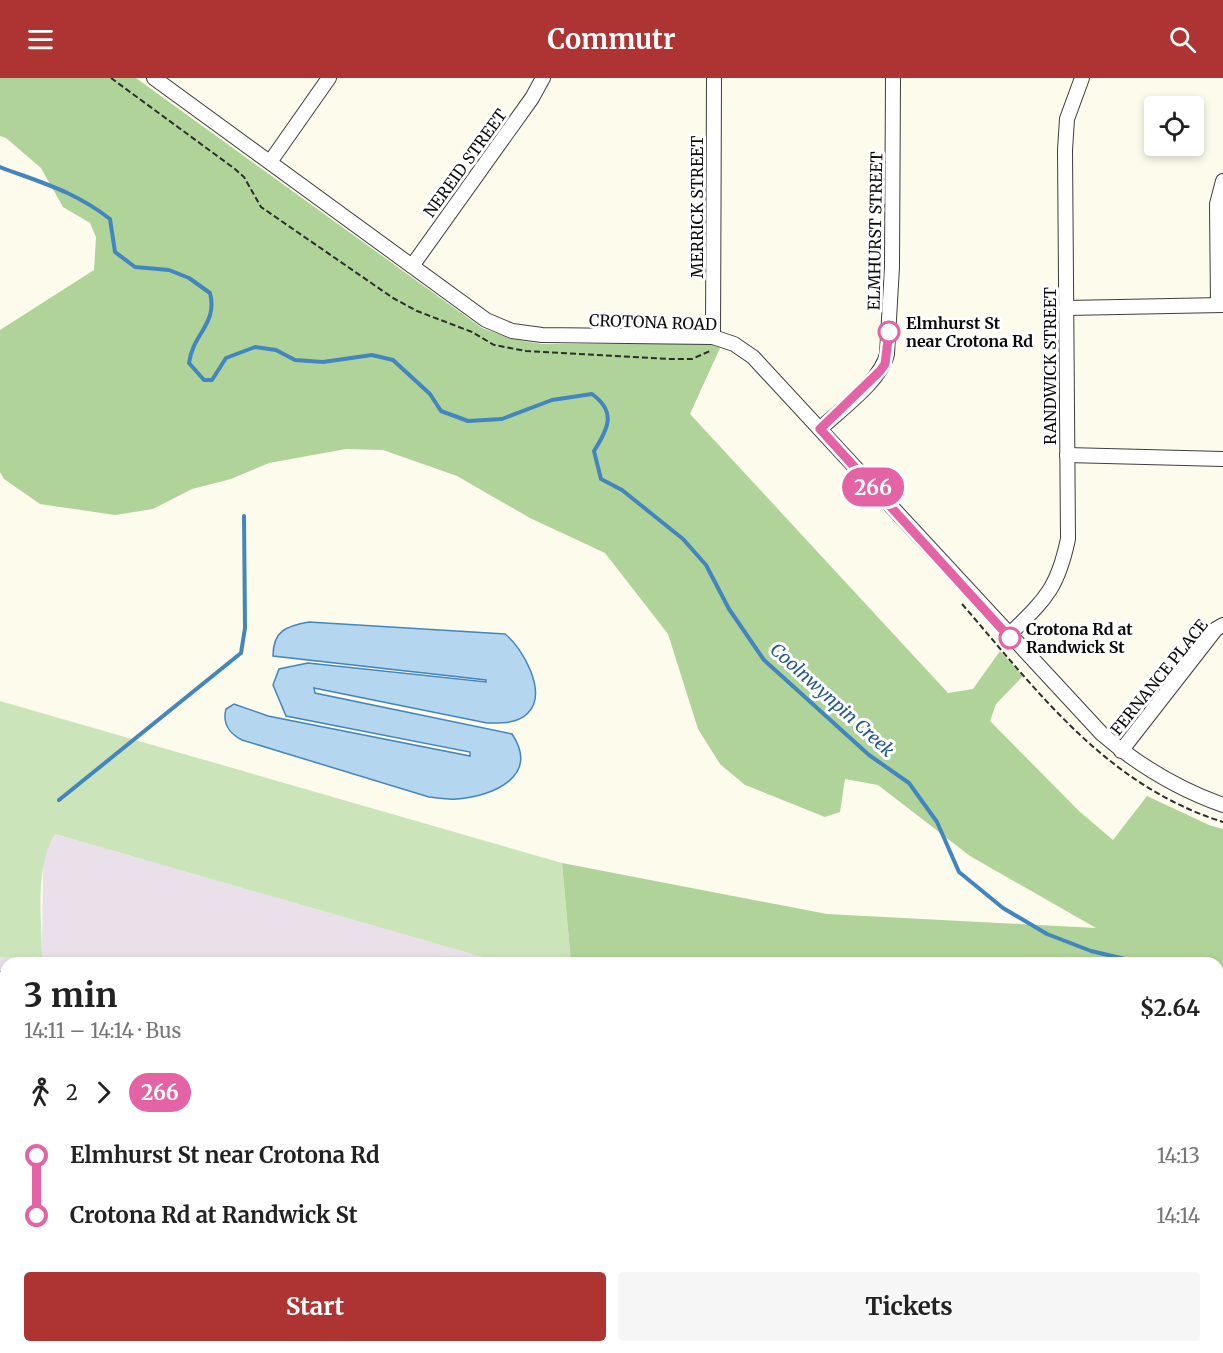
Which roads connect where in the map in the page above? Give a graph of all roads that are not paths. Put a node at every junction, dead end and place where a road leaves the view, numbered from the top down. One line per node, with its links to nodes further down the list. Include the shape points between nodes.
1 (329, 78): 7 (street)
2 (543, 78): 9 (street, NEREID STREET)
3 (714, 78): 12 (street, MERRICK STREET)
4 (893, 78): 13 (street, ELMHURST STREET, via 892,267 885,364)
5 (1082, 78): 11 (street, RANDWICK STREET, via 1067,119)
6 (156, 79): 7 (street, CROTONA ROAD)
7 (270, 162): 9 (street, CROTONA ROAD)
8 (1223, 181): 10 (street, via 1217,204)
9 (412, 266): 12 (street, CROTONA ROAD, via 486,320 512,331 542,335)
10 (1220, 305): 11 (street)
11 (1066, 308): 14 (street, RANDWICK STREET)
12 (713, 337): 13 (street, CROTONA ROAD, via 734,344 753,357)
13 (820, 429): 17 (street, CROTONA ROAD)
14 (1067, 455): 15 (street); 17 (street, RANDWICK STREET, via 1068,539 1061,571 1047,597)
15 (1223, 459)
16 (1223, 625): 18 (street, FERNANCE PLACE, via 1215,629)
17 (1008, 636): 18 (street, CROTONA ROAD)
18 (1121, 751): 19 (street, CROTONA ROAD, via 1178,787)
19 (1223, 806)

